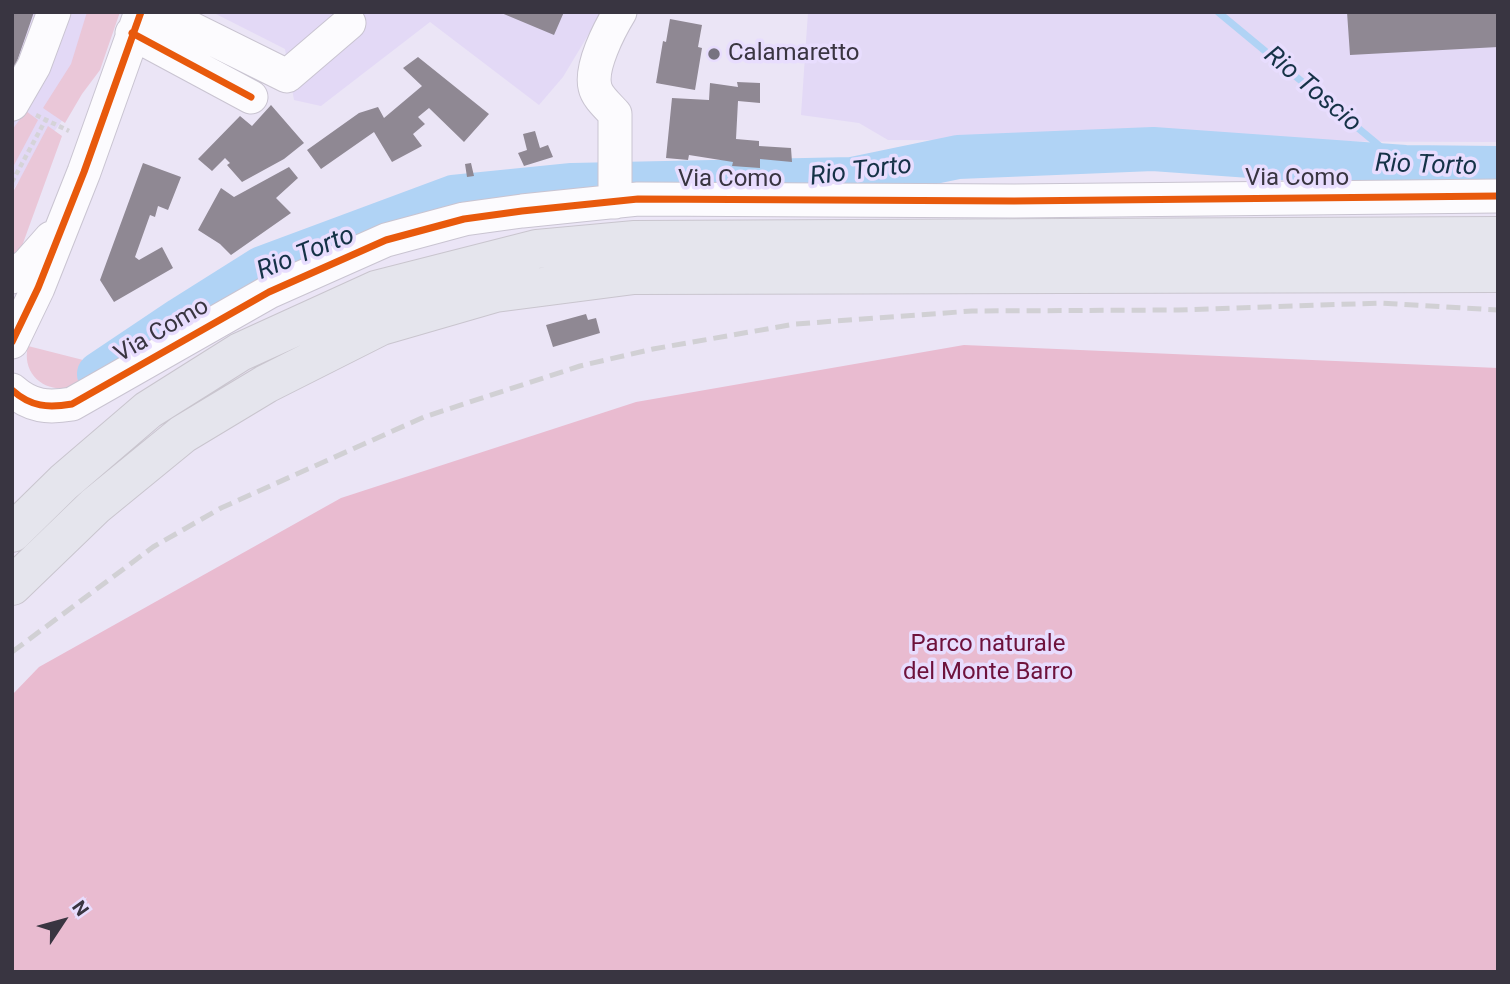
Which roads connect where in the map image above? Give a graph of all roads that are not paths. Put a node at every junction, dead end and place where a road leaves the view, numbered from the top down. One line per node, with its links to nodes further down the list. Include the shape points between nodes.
1 (54, 12): 7 (street, via 34,66)
2 (158, 12): 5 (street, via 287,76)
3 (620, 12): 8 (street, via 594,73 595,90 615,114)
4 (136, 23): 6 (street); 10 (street)
5 (349, 23)
6 (251, 97)
7 (14, 102)
8 (615, 189): 9 (street, Via Como, via 663,199); 15 (street, Via Como, via 464,219 386,240 269,292 72,404 41,406)
9 (1498, 196)
10 (64, 223): 13 (street); 14 (street)
11 (1498, 236): 16 (main road, via 635,240 537,249 376,290 240,352 148,410 64,481)
12 (1498, 273): 17 (main road, via 634,275 495,293 381,326 254,391 183,434 95,506)
13 (12, 278)
14 (12, 342)
15 (12, 390)
16 (12, 533)
17 (12, 586)

